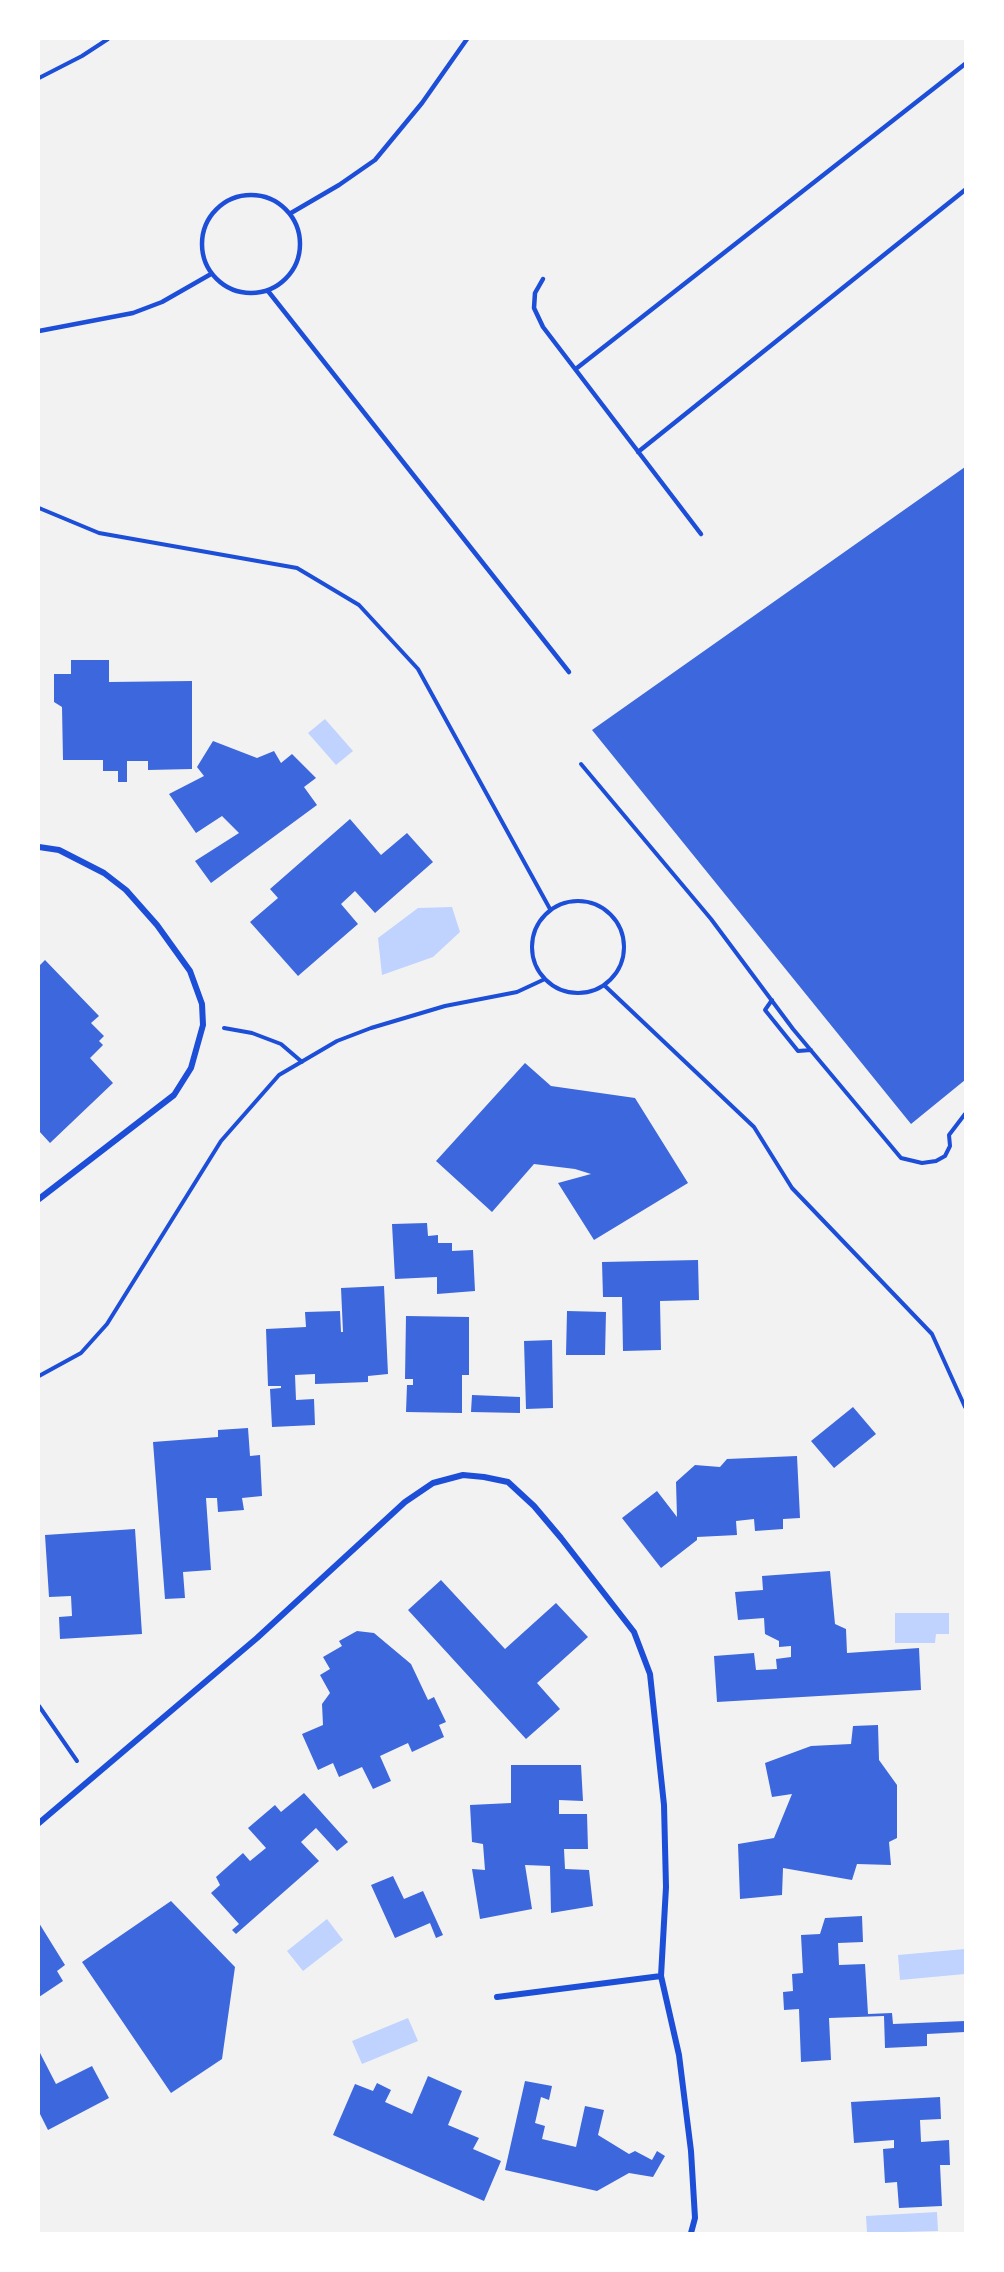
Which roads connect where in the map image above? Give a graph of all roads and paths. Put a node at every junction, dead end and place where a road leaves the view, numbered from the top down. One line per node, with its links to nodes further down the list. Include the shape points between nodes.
1 (108, 39): 4 (path)
2 (467, 39): 6 (lane, via 375,160)
3 (965, 64): 11 (lane)
4 (39, 78)
5 (965, 190): 12 (lane)
6 (291, 213): 7 (lane, via 280,202 250,194 221,204 203,229 201,244); 9 (lane, via 300,235 299,258 292,272)
7 (211, 274): 9 (lane, via 237,292); 10 (lane, via 162,302 133,313)
8 (543, 279): 11 (lane, via 534,308 543,327)
9 (268, 291): 15 (lane)
10 (39, 331)
11 (577, 369): 12 (lane)
12 (638, 452): 14 (lane)
13 (39, 508): 18 (path, via 99,533 297,568 359,605 418,669)
14 (701, 534)
15 (569, 672)
16 (581, 764): 21 (path, via 711,919)
17 (39, 847): 22 (street, via 59,850 104,873 126,890 190,971 202,1004)
18 (550, 909): 19 (path, via 532,935 531,951); 20 (path, via 565,902 597,904 620,927 623,958)
19 (545, 980): 20 (path, via 574,993); 24 (path, via 517,992 445,1006 370,1028 337,1041)
20 (604, 985): 28 (path, via 754,1127 792,1188 932,1334)
21 (772, 1000): 23 (path); 23 (path, via 765,1010 798,1051)
22 (203, 1025): 24 (path, via 252,1033 281,1044); 26 (street, via 191,1068 174,1095)
23 (811, 1050): 25 (path, via 901,1158 922,1163 945,1156 950,1146 949,1135)
24 (302, 1062): 27 (path, via 279,1075 221,1141 107,1324 81,1353)
25 (965, 1114)
26 (39, 1199)
27 (39, 1377)
28 (965, 1407)
29 (39, 1706): 30 (path)
30 (89, 1779): 31 (street); 32 (street, via 257,1638 405,1502 433,1483 463,1475 508,1482 561,1538 634,1632 650,1674 664,1816 666,1887)
31 (39, 1823)
32 (661, 1976): 33 (street); 34 (street, via 678,2055 691,2151 695,2218)
33 (497, 1997)
34 (691, 2233)

